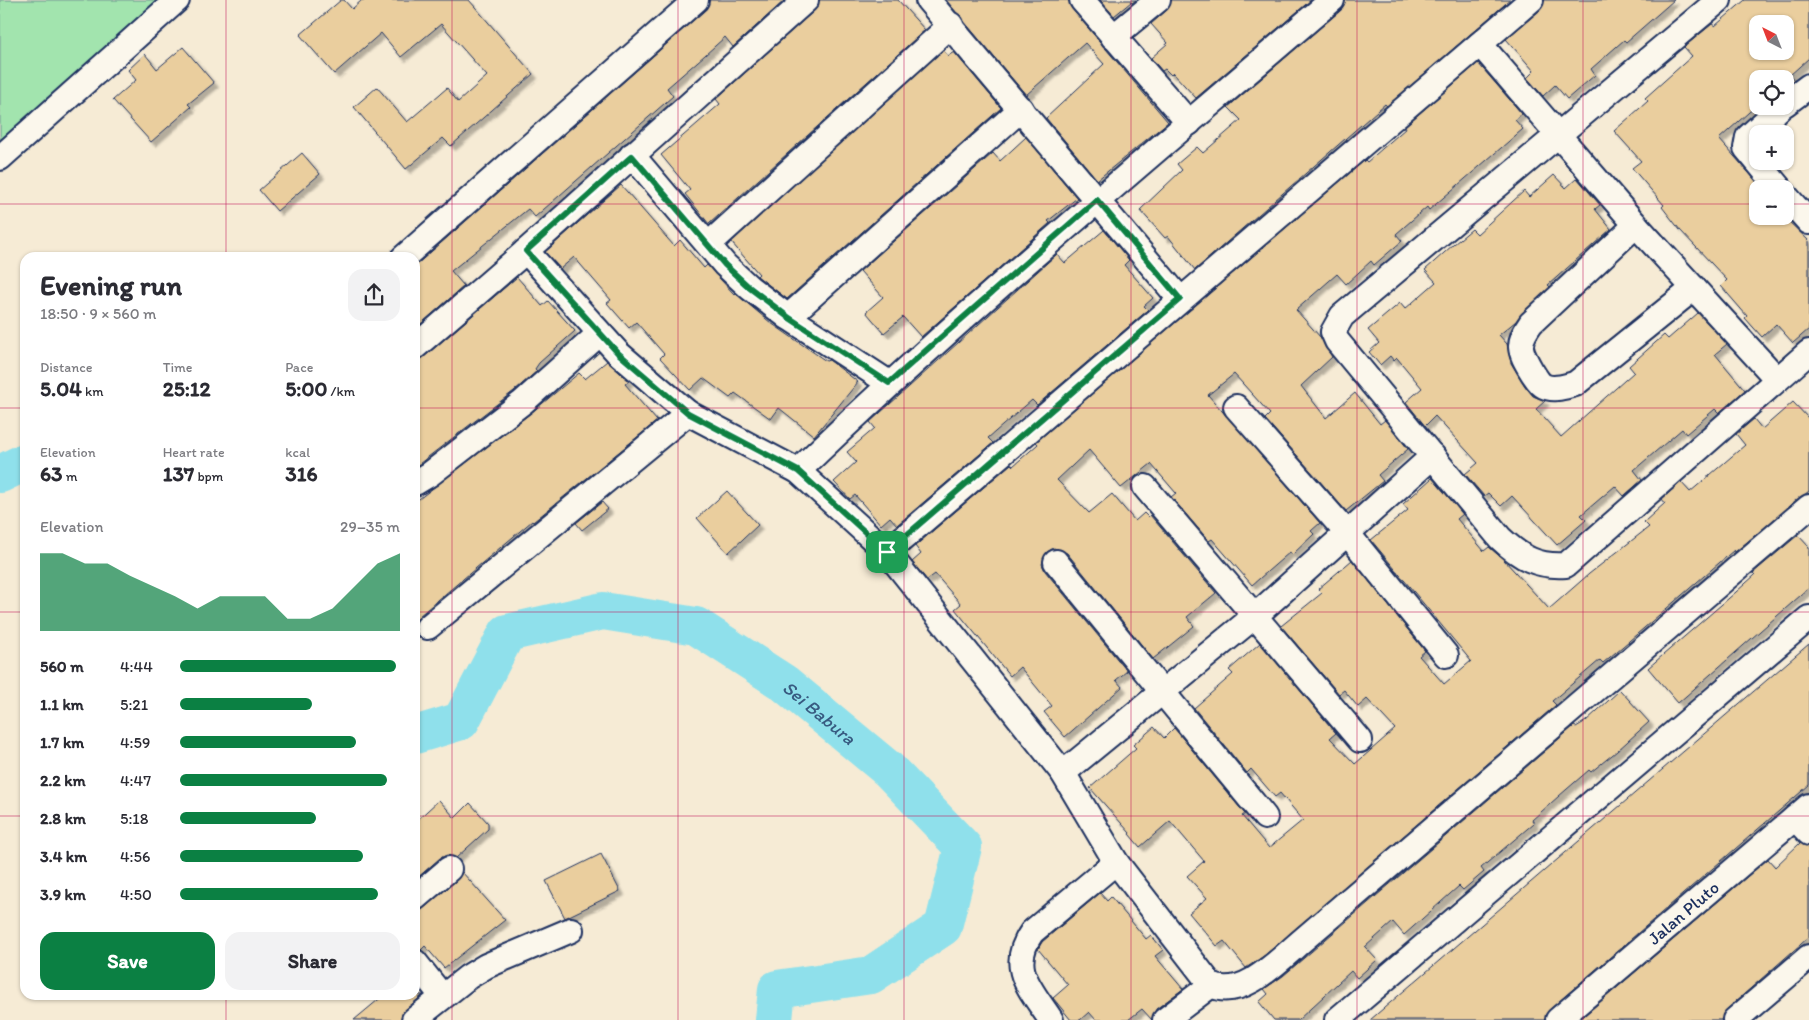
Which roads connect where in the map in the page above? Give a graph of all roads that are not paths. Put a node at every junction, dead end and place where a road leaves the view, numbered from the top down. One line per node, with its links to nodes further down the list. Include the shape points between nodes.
1 (178, 0): 20 (street)
2 (696, 0): 28 (street)
3 (806, 0): 19 (street)
4 (1082, 0): 11 (street)
5 (1158, 0): 11 (street)
6 (1332, 0): 17 (street)
7 (1531, 0): 12 (street)
8 (1719, 0): 18 (street)
9 (930, 1): 10 (street)
10 (951, 25): 15 (street); 26 (street)
11 (1112, 37): 17 (street)
12 (1480, 44): 18 (street); 30 (street)
13 (1809, 86): 14 (street)
14 (1794, 97)
15 (1021, 109): 22 (street); 31 (street)
16 (1773, 115): 21 (street, via 1748,137 1746,148)
17 (1189, 123): 22 (street)
18 (1559, 135): 25 (street); 39 (street, via 1336,324 1333,332 1337,341)
19 (632, 156): 26 (street); 27 (street)
20 (0, 158)
21 (1773, 180)
22 (1097, 200): 30 (street); 36 (street)
23 (1794, 205): 24 (street)
24 (1809, 222)
25 (1636, 225): 29 (street); 29 (street, via 1530,323 1520,346 1522,356 1536,378 1544,386 1557,388 1575,384)
26 (708, 244): 31 (street, via 725,265)
27 (526, 251): 32 (street); 33 (street)
28 (410, 252)
29 (1694, 288): 35 (street)
30 (1180, 299): 45 (street)
31 (788, 317): 36 (street)
32 (599, 334): 38 (street); 41 (street, via 523,402)
33 (420, 343)
34 (1806, 361): 35 (street)
35 (1777, 379): 39 (street, via 1566,565 1530,562 1513,551)
36 (889, 383): 40 (street)
37 (1236, 407): 44 (street)
38 (688, 413): 40 (street); 49 (street)
39 (1433, 456): 44 (street)
40 (798, 471): 45 (street)
41 (420, 479)
42 (1145, 487): 47 (street)
43 (1809, 507): 62 (street, via 1246,985 1220,990)
44 (1348, 534): 47 (street); 50 (street)
45 (887, 552): 53 (street)
46 (1056, 562): 51 (street)
47 (1255, 616): 51 (street); 52 (street)
48 (1809, 618): 67 (street)
49 (428, 627)
50 (1446, 654)
51 (1164, 692): 53 (street); 54 (street)
52 (1360, 740)
53 (1063, 773): 56 (street)
54 (1265, 817)
55 (1804, 819): 68 (street, Jalan Pluto)
56 (1116, 862): 62 (street); 65 (street, via 1032,932 1024,943 1020,970)
57 (449, 869): 58 (street)
58 (420, 894)
59 (571, 930): 63 (street, via 486,966)
60 (1809, 957): 69 (street)
61 (420, 968): 63 (street)
62 (1211, 985): 66 (street)
63 (442, 996): 64 (street)
64 (414, 1020)
65 (1051, 1020)
66 (1165, 1020)
67 (1337, 1020)
68 (1558, 1020)
69 (1735, 1020)

